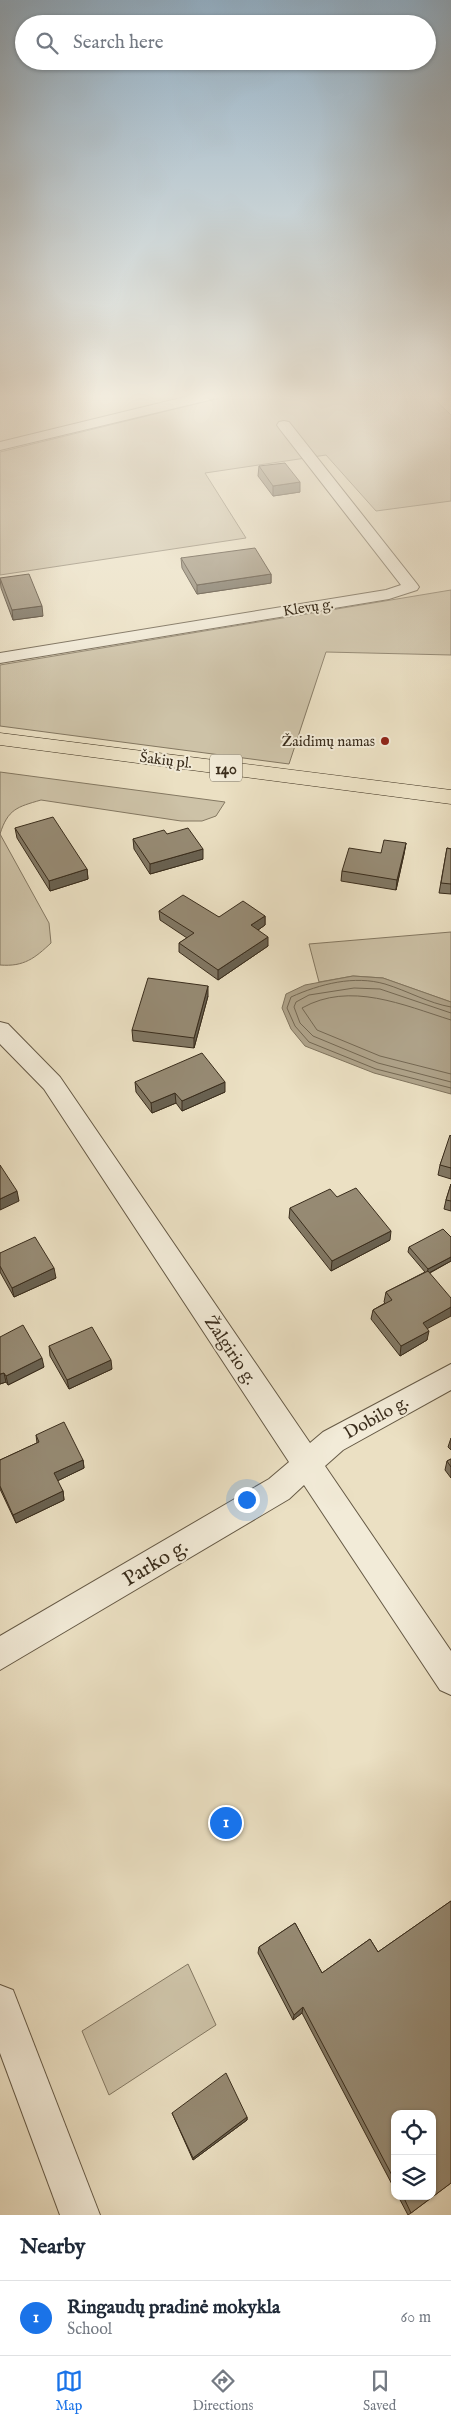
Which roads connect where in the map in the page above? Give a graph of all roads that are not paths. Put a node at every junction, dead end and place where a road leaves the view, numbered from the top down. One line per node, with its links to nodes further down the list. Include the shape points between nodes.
1 (342, 499): 2 (street, Klevų g., via 411,587 390,594)
2 (0, 658)
3 (0, 739): 4 (main road, Šakių pl. / 140)
4 (451, 797)
5 (0, 1030): 7 (street, Žalgirio g., via 52,1083)
6 (451, 1376): 7 (street, Dobilo g., via 333,1441)
7 (307, 1464): 8 (street, Parko g., via 279,1489); 9 (street, Žalgirio g.)
8 (0, 1654)
9 (451, 1679)
10 (0, 2003): 11 (street)
11 (80, 2215)

